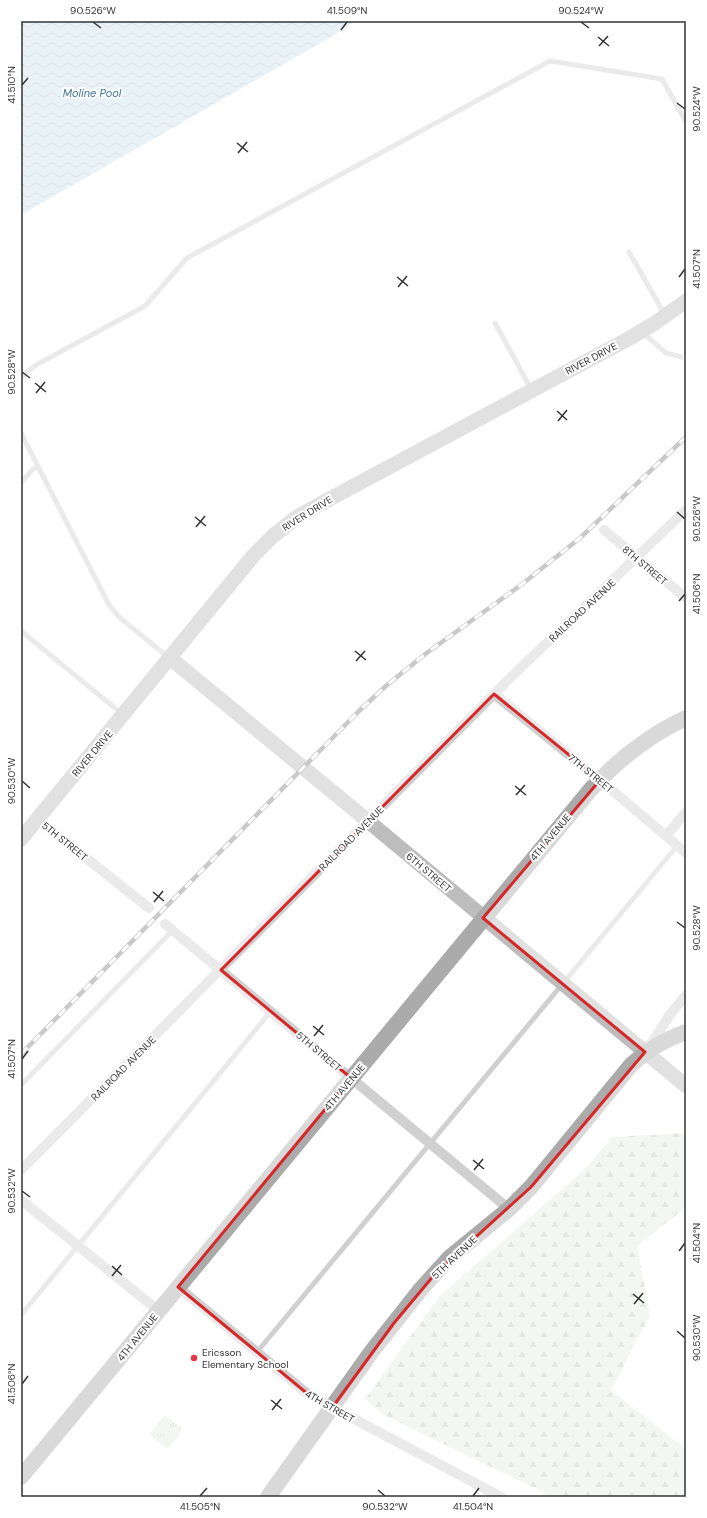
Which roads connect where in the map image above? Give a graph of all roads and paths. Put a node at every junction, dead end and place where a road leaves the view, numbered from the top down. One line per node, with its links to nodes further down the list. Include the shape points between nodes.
1 (686, 122): 8 (lane, via 662,79 550,61 187,258 145,306 36,365)
2 (629, 252): 4 (lane)
3 (686, 301): 4 (main road, RIVER DRIVE)
4 (666, 316): 6 (main road, RIVER DRIVE)
5 (495, 323): 9 (lane)
6 (641, 331): 7 (lane, via 666,353); 9 (main road, RIVER DRIVE)
7 (681, 357)
8 (21, 377)
9 (532, 391): 18 (main road, RIVER DRIVE, via 297,518 273,536 253,556)
10 (21, 433): 11 (lane)
11 (38, 467): 12 (lane); 18 (lane, via 109,605 118,617)
12 (21, 483)
13 (686, 510): 15 (street, RAILROAD AVENUE)
14 (604, 530): 15 (street, 8TH STREET)
15 (637, 558): 16 (street, 8TH STREET); 19 (street, RAILROAD AVENUE)
16 (686, 598)
17 (21, 631): 20 (lane)
18 (170, 658): 20 (main road, RIVER DRIVE); 25 (main road, 6TH STREET)
19 (494, 694): 22 (street, 7TH STREET); 25 (street, RAILROAD AVENUE)
20 (124, 714): 24 (main road, RIVER DRIVE)
21 (686, 718): 22 (main road, 4TH AVENUE, via 644,742)
22 (600, 780): 26 (street, 7TH STREET); 31 (main road, 4TH AVENUE)
23 (686, 812): 26 (street)
24 (37, 819): 27 (main road, RIVER DRIVE); 30 (street, 5TH STREET)
25 (368, 820): 31 (main road, 6TH STREET); 33 (street, RAILROAD AVENUE)
26 (666, 836): 28 (street, 7TH STREET)
27 (21, 839)
28 (677, 846): 29 (street, 7TH STREET); 34 (lane)
29 (686, 853)
30 (148, 908)
31 (483, 918): 34 (main road, 6TH STREET); 39 (main road, 4TH AVENUE)
32 (169, 927): 33 (street, 5TH STREET); 40 (lane)
33 (221, 970): 36 (street, 5TH STREET); 43 (street, RAILROAD AVENUE)
34 (563, 984): 38 (main road, 6TH STREET); 42 (lane)
35 (686, 995): 38 (street, 5TH AVENUE)
36 (271, 1012): 39 (street, 5TH STREET); 46 (lane)
37 (686, 1032): 38 (main road, 5TH AVENUE)
38 (645, 1052): 41 (main road, 6TH STREET); 45 (main road, 5TH AVENUE, via 631,1065 531,1187)
39 (351, 1078): 42 (street, 5TH STREET); 47 (main road, 4TH AVENUE)
40 (21, 1085)
41 (686, 1086)
42 (430, 1143): 45 (street, 5TH STREET); 50 (lane)
43 (21, 1170)
44 (21, 1200): 46 (street)
45 (509, 1209): 51 (main road, 5TH AVENUE, via 449,1258 430,1279 394,1323)
46 (77, 1246): 48 (street); 49 (lane)
47 (178, 1287): 48 (main road, 4TH AVENUE); 50 (street, 4TH STREET)
48 (159, 1311): 52 (main road, 4TH AVENUE)
49 (21, 1315)
50 (257, 1352): 51 (street, 4TH STREET, via 309,1395)
51 (332, 1408): 53 (main road, 5TH AVENUE); 54 (street, 4TH STREET)
52 (21, 1477)
53 (268, 1497)
54 (501, 1497)

